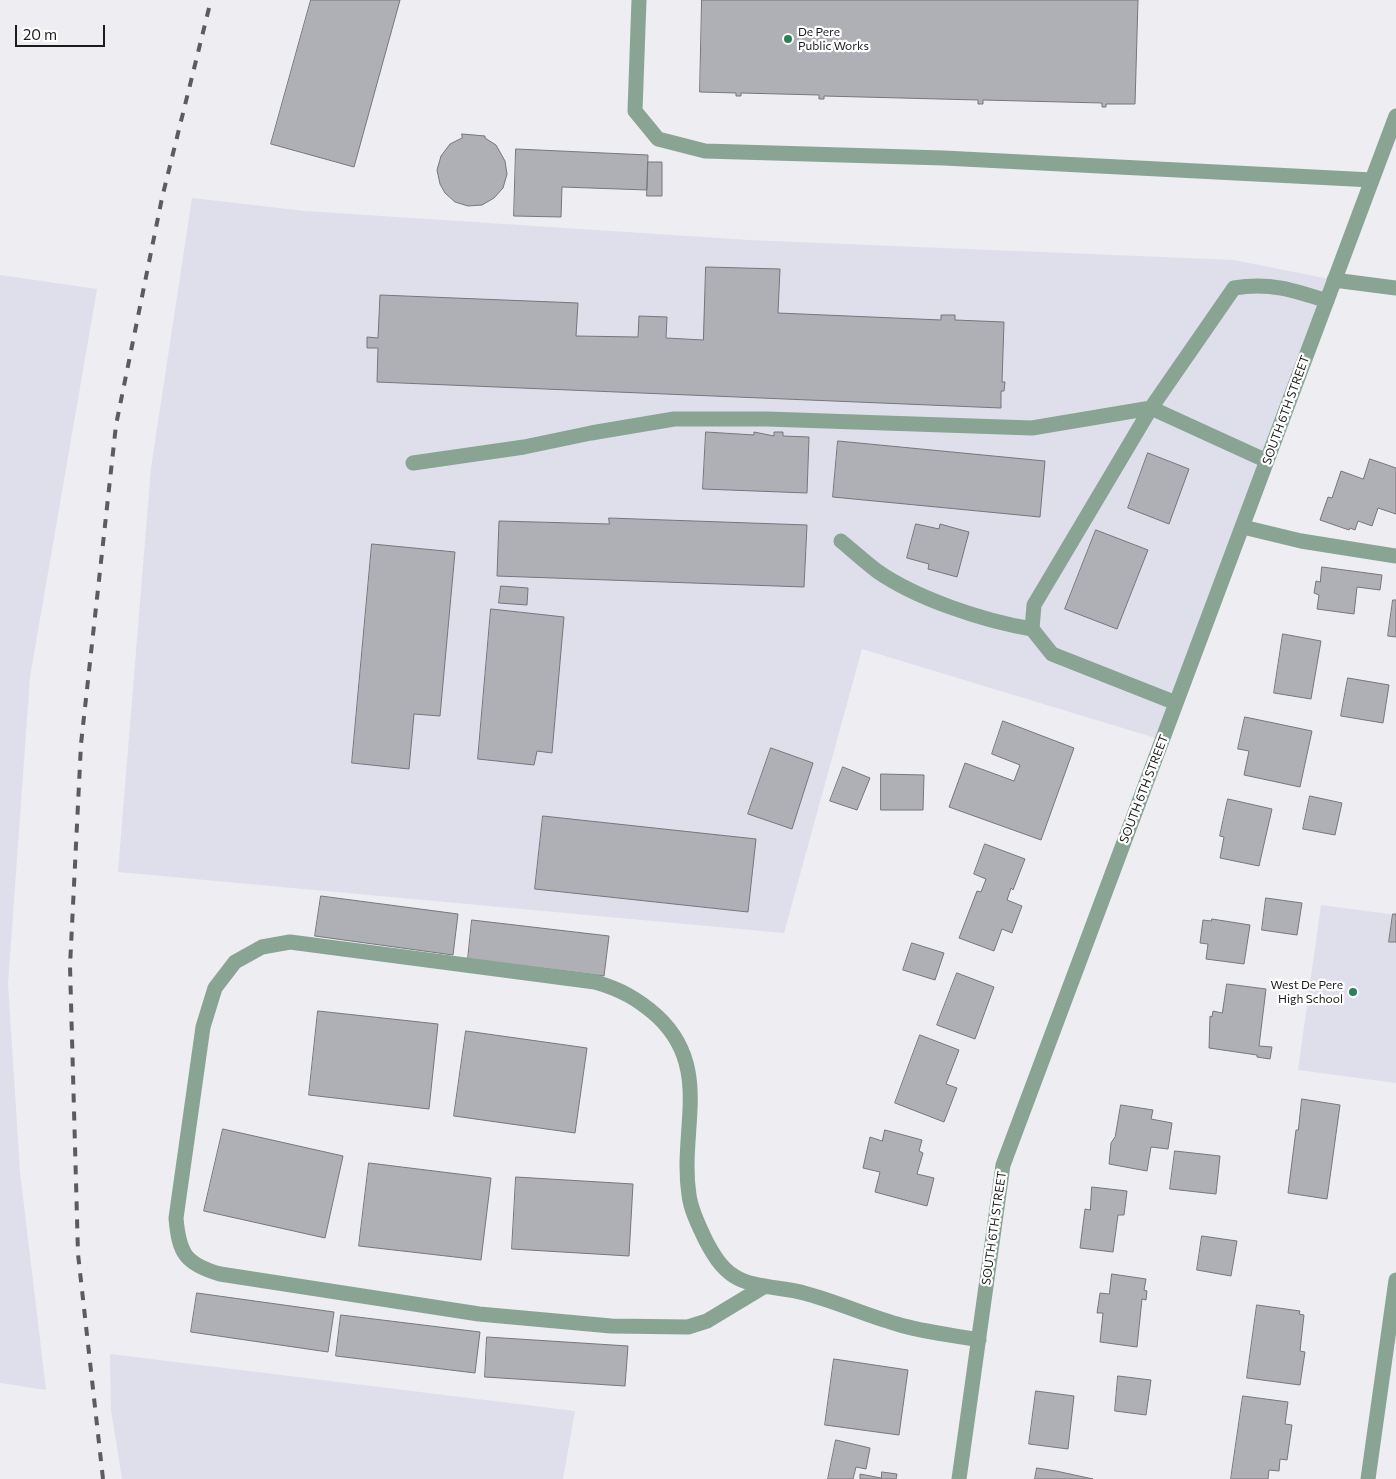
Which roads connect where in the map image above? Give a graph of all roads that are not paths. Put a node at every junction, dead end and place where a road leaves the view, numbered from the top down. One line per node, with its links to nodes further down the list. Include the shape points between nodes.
1 (639, 0): 3 (street, via 635,111 658,139 705,151 944,158)
2 (1396, 116): 3 (street, SOUTH 6TH STREET)
3 (1372, 180): 4 (street, SOUTH 6TH STREET)
4 (1334, 280): 5 (street); 6 (street, SOUTH 6TH STREET)
5 (1396, 288)
6 (1327, 301): 7 (street, via 1291,289 1256,284 1234,288); 8 (street, SOUTH 6TH STREET)
7 (1152, 408): 8 (street); 9 (street, via 1032,428 767,419 674,420); 13 (street, via 1034,605)
8 (1267, 461): 10 (street, SOUTH 6TH STREET)
9 (413, 463)
10 (1243, 527): 12 (street, via 1301,541); 14 (street, SOUTH 6TH STREET)
11 (841, 541): 13 (street, via 877,571 902,585 966,613 1000,624)
12 (1396, 556)
13 (1032, 629): 14 (street, via 1052,654)
14 (1176, 702): 17 (street, SOUTH 6TH STREET, via 1003,1165)
15 (1396, 1280): 19 (street)
16 (765, 1286): 16 (street, via 734,1277 717,1260 697,1223 689,1196 687,1166 692,1091 686,1058 672,1030 644,1004 620,989 595,982 290,942 262,947 235,962 215,988 203,1027 176,1218 178,1241 198,1268 479,1314 611,1326 688,1328 708,1321); 17 (street, via 803,1292 898,1325)
17 (979, 1340): 18 (street, SOUTH 6TH STREET)
18 (959, 1479)
19 (1368, 1479)

